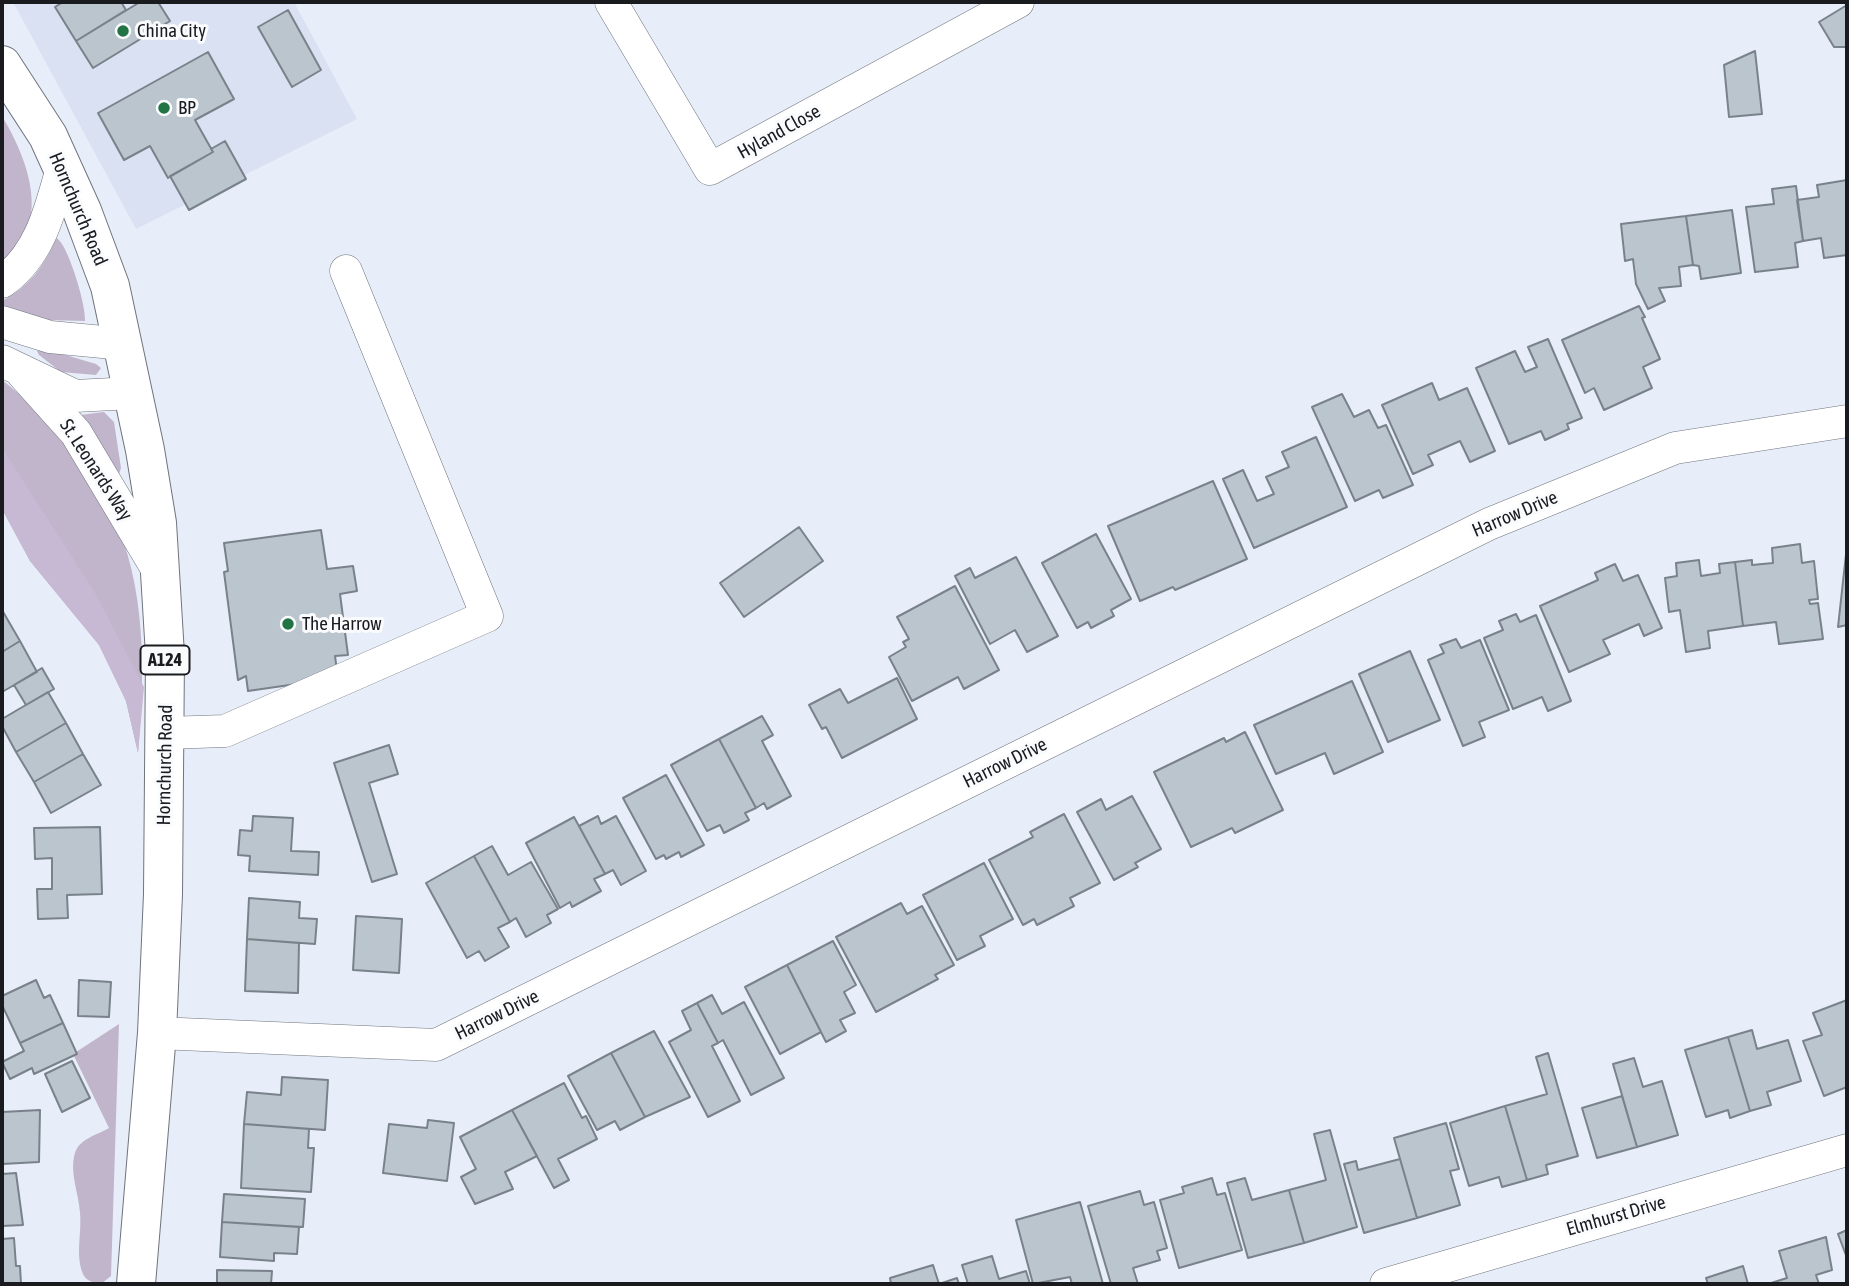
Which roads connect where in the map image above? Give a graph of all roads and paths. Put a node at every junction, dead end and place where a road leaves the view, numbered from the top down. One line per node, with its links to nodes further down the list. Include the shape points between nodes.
1 (611, 2): 2 (street, Hyland Close, via 710,169)
2 (1018, 2)
3 (2, 65): 4 (main road, Hornchurch Road / A124, via 48,136)
4 (62, 168): 6 (street, via 37,244 19,270); 8 (main road, Hornchurch Road / A124, via 110,286)
5 (346, 271): 13 (street, via 487,617 225,731)
6 (2, 282)
7 (2, 323): 8 (street, via 50,337)
8 (124, 344): 10 (main road, Hornchurch Road / A124)
9 (12, 367): 10 (street, St. Leonards Way, via 75,396); 12 (street, St. Leonards Way, via 76,433)
10 (133, 393): 12 (main road, Hornchurch Road / A124, via 157,523)
11 (1847, 421): 14 (street, Harrow Drive, via 1675,449 1489,524 436,1045)
12 (160, 573): 13 (main road, Hornchurch Road / A124)
13 (166, 733): 14 (main road, Hornchurch Road / A124)
14 (157, 1033): 16 (main road, Hornchurch Road / A124)
15 (1847, 1150): 17 (street, Elmhurst Drive)
16 (136, 1284)
17 (1385, 1284)

